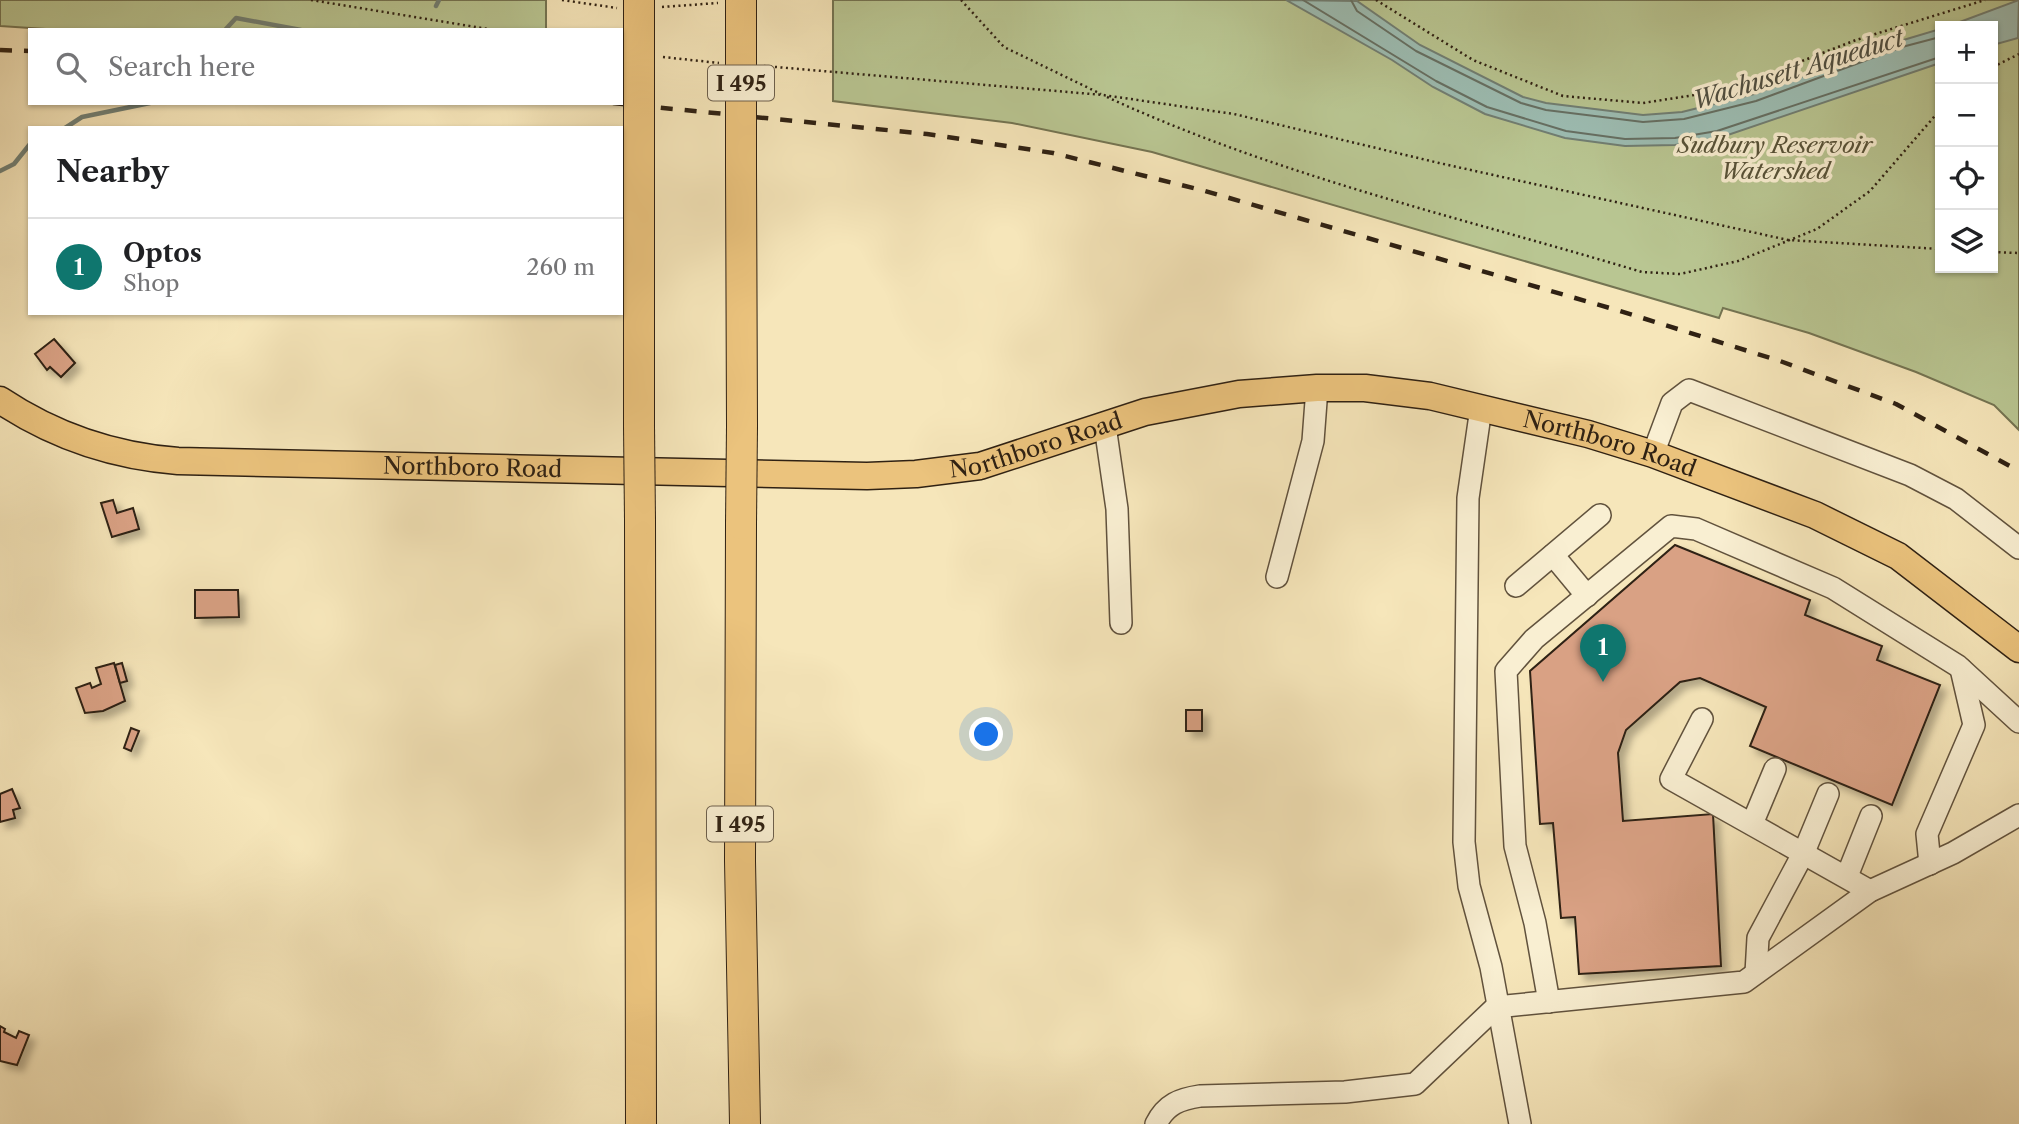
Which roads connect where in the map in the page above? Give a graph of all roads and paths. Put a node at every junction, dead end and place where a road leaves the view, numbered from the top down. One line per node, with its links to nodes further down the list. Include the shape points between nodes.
1 (311, 0): 7 (path)
2 (639, 0): 48 (highway, bridge)
3 (741, 0): 41 (highway, I 495, bridge)
4 (961, 0): 13 (path, via 1004,47)
5 (1376, 0): 6 (path, via 1473,60 1563,96 1643,103 1701,94)
6 (1985, 0)
7 (482, 28)
8 (2019, 54): 11 (path)
9 (662, 57): 10 (path)
10 (730, 64)
11 (1998, 64)
12 (758, 66): 13 (path)
13 (1103, 95): 15 (path, via 1234,114); 15 (path, via 1166,124 1346,188 1642,272 1692,271 1738,261)
14 (1935, 116): 15 (path, via 1870,191 1817,229)
15 (1788, 240): 16 (path)
16 (1935, 249)
17 (1998, 252): 18 (path)
18 (2019, 253)
19 (1317, 387): 21 (main road, Northboro Road, via 1398,391); 22 (main road, Northboro Road, via 1197,400); 27 (lane, via 1313,441)
20 (0, 400): 22 (main road, Northboro Road, via 38,424 109,450 154,459 245,464 891,476 980,466)
21 (1481, 408): 23 (main road, Northboro Road); 47 (lane, via 1467,511 1464,842)
22 (1105, 426): 30 (lane, via 1117,509)
23 (1653, 454): 25 (lane, via 1672,403 1689,390 1910,475 1956,499); 31 (main road, Northboro Road, via 1778,499 1871,541 1920,572)
24 (1600, 515): 26 (lane)
25 (2019, 548)
26 (1553, 555): 28 (lane); 29 (lane)
27 (1276, 577)
28 (1516, 586)
29 (1587, 596): 32 (lane, via 1671,526 1696,529 1833,588); 46 (lane, via 1534,639 1506,671 1516,846)
30 (1121, 623)
31 (2019, 649)
32 (1961, 669): 34 (lane); 42 (lane, via 1974,725 1927,834)
33 (1702, 719): 39 (lane, via 1671,779)
34 (2019, 722)
35 (1775, 769): 39 (lane)
36 (1828, 794): 40 (lane)
37 (2019, 815): 42 (lane)
38 (1871, 816): 43 (lane)
39 (1752, 824): 40 (lane)
40 (1804, 852): 43 (lane); 45 (lane, via 1758,938)
41 (740, 861): 51 (highway, I 495); 52 (highway)
42 (1930, 863): 44 (lane)
43 (1847, 876): 44 (lane)
44 (1870, 891): 45 (lane)
45 (1756, 973): 46 (lane, via 1744,982)
46 (1549, 1002): 47 (lane)
47 (1496, 1007): 53 (lane, via 1415,1084 1345,1092 1200,1096 1179,1100 1161,1113); 54 (lane)
48 (641, 1014): 49 (highway); 50 (highway)
49 (633, 1124)
50 (641, 1124)
51 (745, 1124)
52 (761, 1124)
53 (1156, 1124)
54 (1520, 1124)

